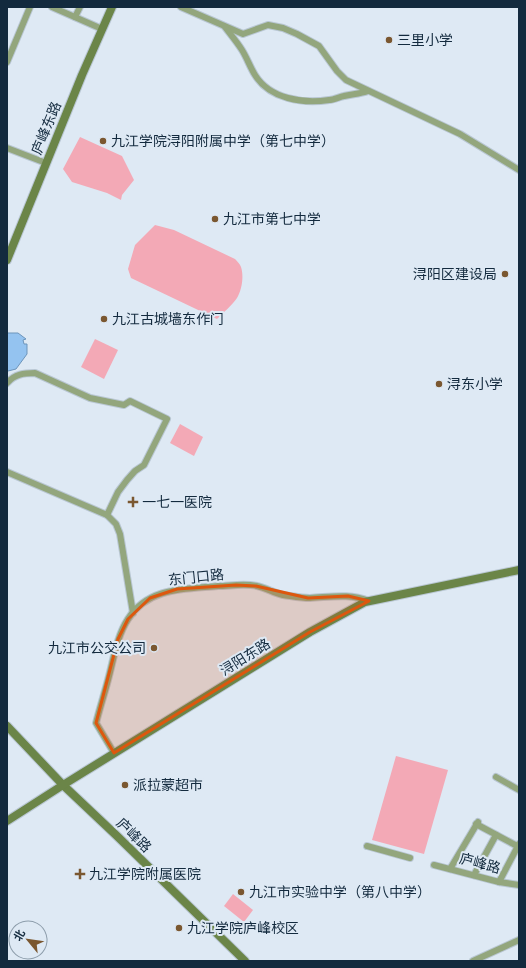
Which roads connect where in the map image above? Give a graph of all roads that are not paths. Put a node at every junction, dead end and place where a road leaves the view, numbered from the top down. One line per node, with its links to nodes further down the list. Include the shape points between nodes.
1 (30, 7): 9 (street)
2 (52, 7): 6 (street)
3 (80, 7): 6 (street)
4 (112, 7): 8 (main road, 庐峰东路)
5 (181, 7): 7 (street)
6 (75, 17): 8 (street)
7 (224, 26): 10 (street, via 243,34 268,25 297,34 319,46 346,80); 10 (street, via 242,49 254,74 264,86 278,95 315,101)
8 (102, 29): 12 (main road, 庐峰东路)
9 (7, 62)
10 (368, 91): 13 (street, via 460,134)
11 (7, 148): 12 (street)
12 (46, 163): 14 (main road, 庐峰东路)
13 (519, 170)
14 (7, 260)
15 (7, 383): 17 (street, via 16,375 35,373 90,398 124,405 130,401 167,418 144,465 135,471 118,492)
16 (7, 472): 17 (street)
17 (107, 515): 20 (street, via 116,524 120,534)
18 (519, 570): 19 (main road, 浔阳东路)
19 (369, 601): 20 (street, 东门口路, via 348,596 308,598 283,595 256,586 236,585 163,592 138,606); 22 (main road, 浔阳东路, via 310,632)
20 (133, 612): 22 (street, 东门口路, via 118,639 96,723)
21 (7, 726): 24 (main road, 庐峰路)
22 (114, 753): 24 (main road, 浔阳东路)
23 (496, 777): 25 (street)
24 (63, 785): 26 (main road, 浔阳东路); 37 (main road, 庐峰路)
25 (519, 790)
26 (7, 821)
27 (496, 835): 29 (street); 32 (street, via 477,823); 33 (street)
28 (367, 846): 30 (street)
29 (519, 846): 34 (street)
30 (410, 858)
31 (434, 865): 32 (street, 庐峰路)
32 (450, 869): 33 (street, 庐峰路)
33 (474, 875): 34 (street, 庐峰路)
34 (499, 882): 35 (street, 庐峰路)
35 (519, 885)
36 (519, 940): 38 (street)
37 (245, 961)
38 (473, 961)

